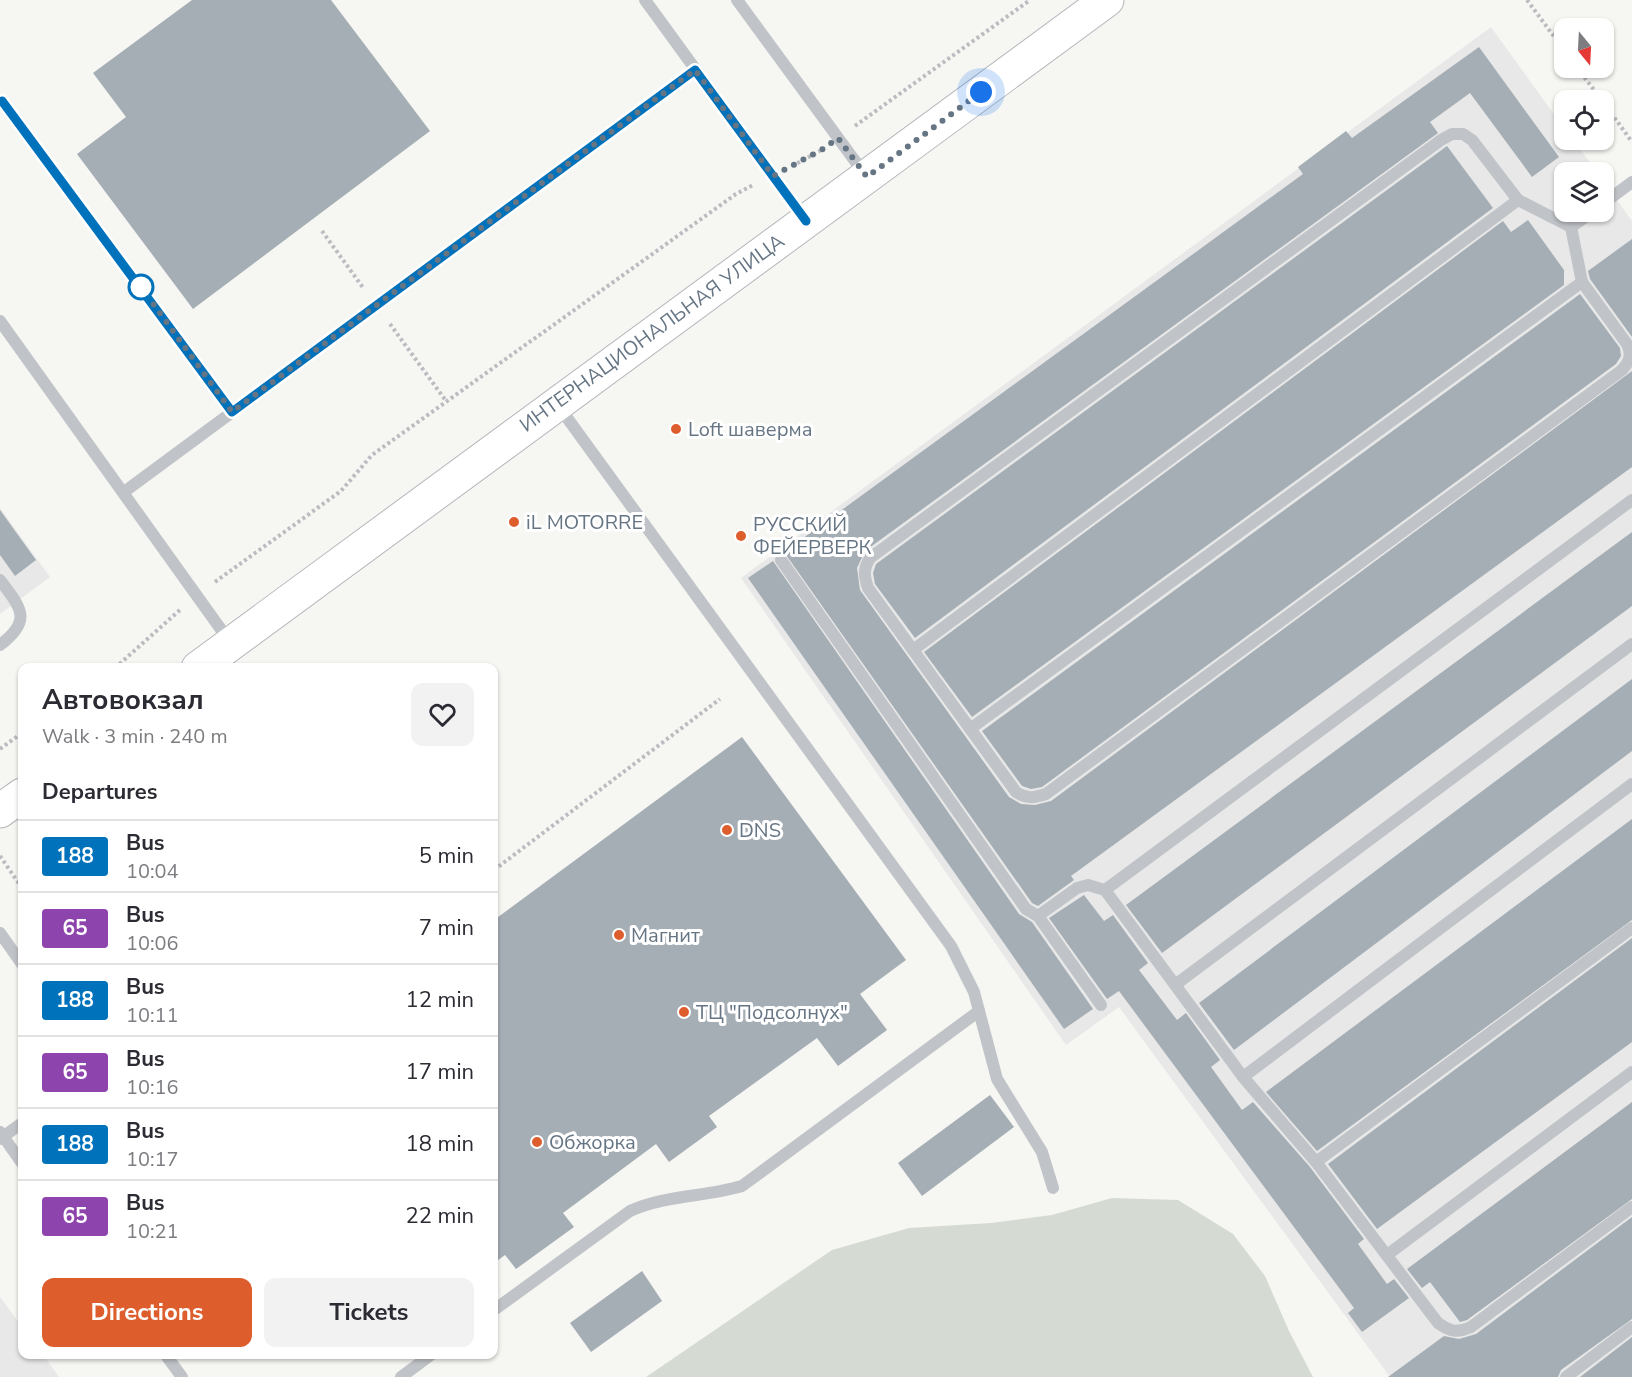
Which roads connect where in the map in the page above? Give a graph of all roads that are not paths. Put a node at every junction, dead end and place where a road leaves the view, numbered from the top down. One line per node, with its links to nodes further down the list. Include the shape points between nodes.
1 (645, 0): 4 (lane)
2 (737, 0): 6 (lane)
3 (1098, 3): 6 (main road, ИНТЕРНАЦИОНАЛЬНАЯ УЛИЦА)
4 (695, 70): 10 (lane); 16 (lane)
5 (2, 101): 16 (lane)
6 (867, 177): 10 (main road, ИНТЕРНАЦИОНАЛЬНАЯ УЛИЦА)
7 (1632, 182): 8 (lane)
8 (1614, 196)
9 (1518, 200): 12 (lane); 24 (lane); 24 (lane, via 1472,140 1463,134 1441,140 870,558 864,566 868,588)
10 (806, 221): 15 (main road, ИНТЕРНАЦИОНАЛЬНАЯ УЛИЦА)
11 (1578, 222): 12 (lane)
12 (1571, 227): 13 (lane)
13 (1582, 282): 26 (lane); 26 (lane, via 1628,344 1629,362 1622,370 1046,794 1034,798 1016,792)
14 (0, 321): 17 (lane)
15 (556, 403): 21 (main road, ИНТЕРНАЦИОНАЛЬНАЯ УЛИЦА); 37 (lane, via 951,946)
16 (232, 412): 17 (lane)
17 (124, 492): 21 (lane)
18 (1632, 500): 30 (lane)
19 (781, 560): 31 (lane, via 1026,909)
20 (0, 580): 23 (lane, via 21,610 22,618 13,635)
21 (231, 644): 25 (main road, ИНТЕРНАЦИОНАЛЬНАЯ УЛИЦА)
22 (1632, 644): 35 (lane)
23 (0, 645)
24 (913, 650): 26 (lane)
25 (205, 663)
26 (970, 729)
27 (1632, 784): 39 (lane)
28 (18, 798): 29 (main road)
29 (0, 811)
30 (1105, 890): 31 (lane, via 1088,885 1077,888); 35 (lane)
31 (1038, 916): 36 (lane)
32 (1632, 928): 43 (lane)
33 (0, 933): 34 (lane)
34 (18, 958)
35 (1175, 985): 39 (lane)
36 (1101, 1005)
37 (979, 1011): 44 (lane, via 997,1079 1042,1152); 47 (lane, via 742,1186 648,1202)
38 (1632, 1072): 46 (lane)
39 (1243, 1077): 43 (lane)
40 (18, 1125): 41 (lane)
41 (1, 1136): 42 (lane)
42 (18, 1158)
43 (1316, 1161): 46 (lane)
44 (1053, 1188)
45 (1632, 1207): 46 (lane, via 1472,1327 1459,1332 1438,1323)
46 (1387, 1255)
47 (498, 1307)
48 (1632, 1328): 53 (lane)
49 (169, 1359): 51 (lane)
50 (425, 1359): 52 (lane)
51 (182, 1377)
52 (401, 1377)
53 (1566, 1377)

